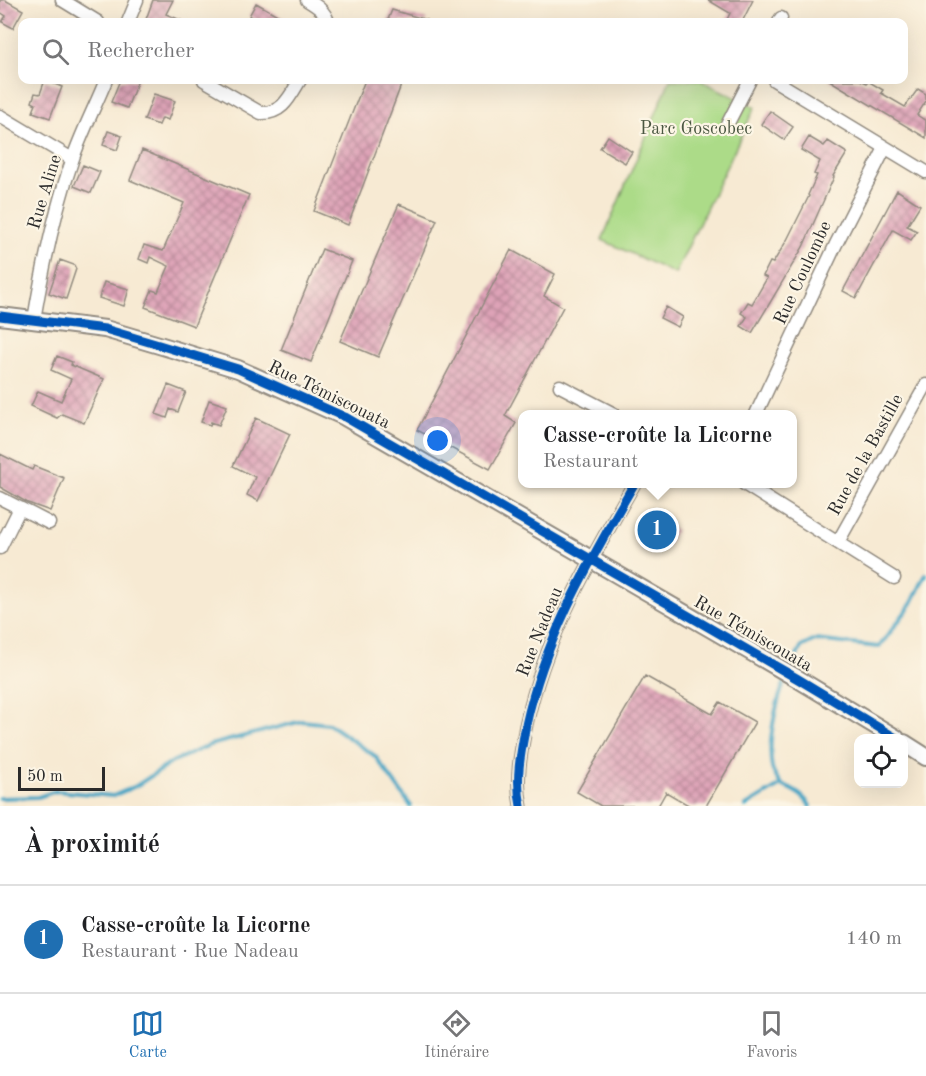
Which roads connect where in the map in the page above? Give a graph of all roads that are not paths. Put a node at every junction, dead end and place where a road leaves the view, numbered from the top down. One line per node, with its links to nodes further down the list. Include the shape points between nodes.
1 (62, 0): 4 (street)
2 (137, 0): 5 (street)
3 (307, 0): 6 (street)
4 (91, 18)
5 (130, 18)
6 (327, 18)
7 (104, 84): 15 (street, Rue Aline)
8 (211, 84): 9 (street, via 261,113 271,113 290,98)
9 (298, 84)
10 (748, 84): 13 (street)
11 (781, 84): 14 (street)
12 (0, 116): 15 (street)
13 (726, 125)
14 (885, 148): 16 (street); 22 (street, Rue Coulombe)
15 (72, 159): 18 (street, Rue Aline, via 43,263)
16 (926, 172)
17 (0, 316): 18 (main road, Rue Témiscouata)
18 (34, 320): 30 (main road, Rue Témiscouata, via 105,329 237,369 345,417)
19 (926, 385): 28 (street, Rue de la Bastille)
20 (560, 386): 21 (street)
21 (606, 410)
22 (758, 410)
23 (631, 488): 30 (street, Rue Nadeau)
24 (752, 488): 28 (street)
25 (0, 498): 26 (street)
26 (20, 508): 27 (street); 29 (street)
27 (50, 523)
28 (838, 542): 31 (street)
29 (0, 549)
30 (591, 560): 32 (main road, Rue Témiscouata); 35 (street, Rue Nadeau, via 550,643 530,705 519,761)
31 (894, 578)
32 (889, 734)
33 (908, 746): 34 (main road)
34 (926, 757)
35 (520, 806)

